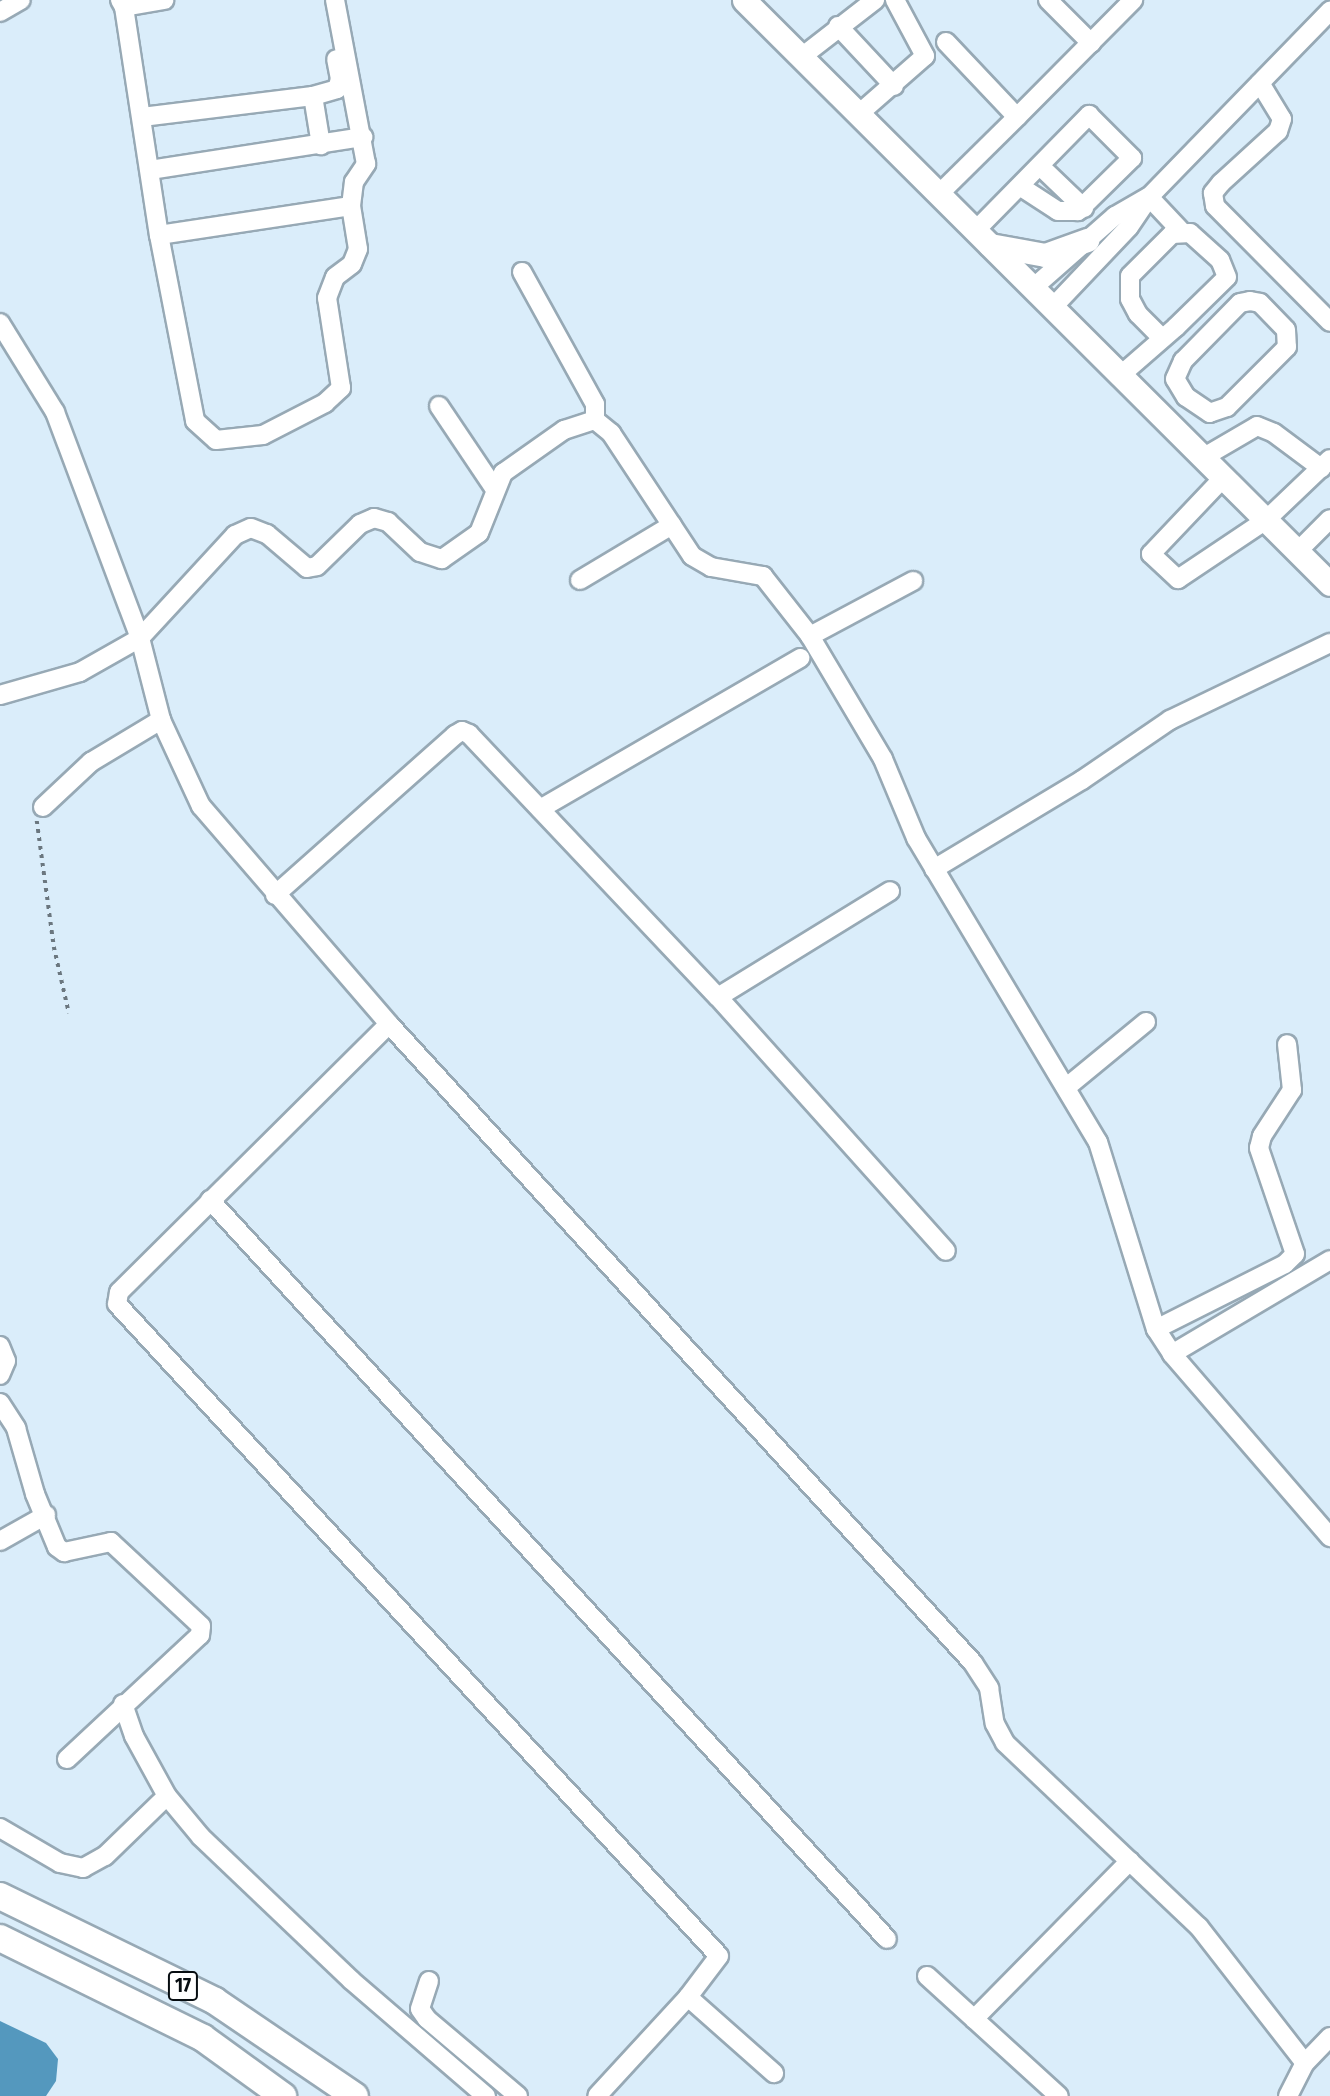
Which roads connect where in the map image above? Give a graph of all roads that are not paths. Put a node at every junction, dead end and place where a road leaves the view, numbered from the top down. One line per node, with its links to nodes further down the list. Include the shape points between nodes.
1 (21, 0): 11 (street)
2 (164, 0): 9 (street)
3 (335, 0): 23 (street)
4 (744, 0): 16 (main road)
5 (875, 0): 12 (street)
6 (895, 0): 18 (street, via 925,56)
7 (1048, 0): 14 (street)
8 (1133, 0): 14 (street)
9 (122, 3): 21 (street)
10 (1330, 11): 17 (street)
11 (0, 12)
12 (838, 26): 16 (street); 18 (street)
13 (946, 42): 22 (street)
14 (1091, 43): 22 (street)
15 (333, 45): 19 (street, via 340,79 337,89)
16 (804, 55): 20 (main road)
17 (1260, 83): 29 (street); 39 (street, via 1282,119 1278,131 1221,183 1213,193 1215,206)
18 (894, 86): 20 (street)
19 (313, 96): 21 (street); 24 (street)
20 (861, 112): 28 (main road)
21 (142, 117): 26 (street)
22 (1017, 117): 28 (street)
23 (363, 137): 24 (street); 30 (street, via 366,164 354,182)
24 (321, 145): 26 (street)
25 (1041, 166): 27 (street); 31 (street); 31 (street, via 1088,116 1102,125 1132,158)
26 (150, 170): 33 (street)
27 (1021, 187): 31 (street, via 1058,211); 34 (street)
28 (939, 194): 34 (main road)
29 (1149, 197): 32 (street); 35 (street); 38 (street, via 1129,227)
30 (351, 206): 33 (street); 33 (street, via 358,249 352,264 335,278 327,298 341,388 325,403 263,435 216,440 195,421)
31 (1084, 208)
32 (1181, 231): 41 (street, via 1130,276 1130,299); 41 (street, via 1190,233 1220,260 1227,277)
33 (159, 236)
34 (981, 237): 35 (main road, via 1045,256); 37 (main road)
35 (1087, 240): 37 (street)
36 (522, 272): 46 (street, via 595,404)
37 (1033, 288): 38 (main road)
38 (1053, 307): 42 (main road)
39 (1330, 322)
40 (0, 323): 59 (street, via 55,412)
41 (1162, 338): 42 (street)
42 (1122, 374): 45 (main road)
43 (1186, 397): 43 (street, via 1175,379 1183,361 1240,303 1260,303 1286,330 1287,347 1227,407 1210,413); 45 (street)
44 (439, 406): 50 (street)
45 (1166, 417): 47 (main road)
46 (595, 420): 50 (street, via 581,422 554,438 503,473); 53 (street, via 611,433)
47 (1204, 457): 48 (street, via 1257,426); 49 (main road)
48 (1325, 464): 52 (street)
49 (1224, 478): 52 (main road); 52 (street, via 1159,544 1152,554 1156,563 1178,579 1186,578)
50 (494, 488): 59 (street, via 479,533 442,559 419,552 388,522 374,518 360,524 317,566 307,568 267,534 251,528 235,536)
51 (1330, 519): 54 (street)
52 (1266, 520): 54 (main road)
53 (672, 525): 55 (street); 58 (street, via 700,564 763,576)
54 (1298, 551): 57 (main road)
55 (580, 580)
56 (913, 581): 58 (street)
57 (1330, 584)
58 (810, 636): 66 (street, via 883,759 899,805)
59 (140, 638): 62 (street, via 80,672); 63 (street)
60 (1330, 643): 66 (street, via 1170,720 1082,780)
61 (800, 658): 65 (street)
62 (0, 695)
63 (161, 720): 64 (street, via 91,762); 68 (street, via 201,806)
64 (43, 807)
65 (540, 809): 68 (street, via 462,731); 69 (street)
66 (934, 869): 73 (street)
67 (890, 891): 69 (street)
68 (275, 895): 71 (street)
69 (718, 997): 75 (street)
70 (1146, 1022): 73 (street)
71 (388, 1024): 74 (street); 89 (street, via 973,1663 989,1688 995,1724 1005,1743)
72 (1287, 1044): 77 (street, via 1292,1090 1259,1148 1295,1254 1285,1264)
73 (1068, 1086): 77 (street, via 1098,1142)
74 (211, 1200): 92 (street); 95 (street, via 119,1292 117,1304 719,1956)
75 (946, 1251)
76 (1330, 1261): 79 (street)
77 (1156, 1329): 79 (street)
78 (0, 1346): 80 (street, via 6,1361)
79 (1172, 1354): 83 (street)
80 (0, 1375)
81 (0, 1403): 82 (street, via 16,1428 35,1494)
82 (46, 1515): 84 (street); 85 (street, via 57,1547 64,1552 111,1542 201,1626 200,1635)
83 (1330, 1537)
84 (0, 1541)
85 (123, 1704): 86 (street); 87 (street, via 134,1736)
86 (67, 1759)
87 (167, 1796): 88 (street, via 106,1856 83,1868 60,1863); 102 (street, via 201,1837 351,1980)
88 (0, 1828)
89 (1130, 1861): 96 (street); 98 (street, via 1199,1927)
90 (0, 1896): 101 (highway, 17, via 215,2001)
91 (0, 1938): 100 (highway, 17, via 203,2038)
92 (887, 1940)
93 (927, 1976): 96 (street)
94 (429, 1981): 103 (street, via 420,2009 427,2019)
95 (688, 1997): 99 (street); 104 (street)
96 (974, 2019): 105 (street)
97 (1330, 2038): 98 (street)
98 (1305, 2063): 106 (street)
99 (774, 2073)
100 (283, 2096)
101 (355, 2096)
102 (486, 2096)
103 (518, 2096)
104 (597, 2096)
105 (1059, 2096)
106 (1288, 2096)

